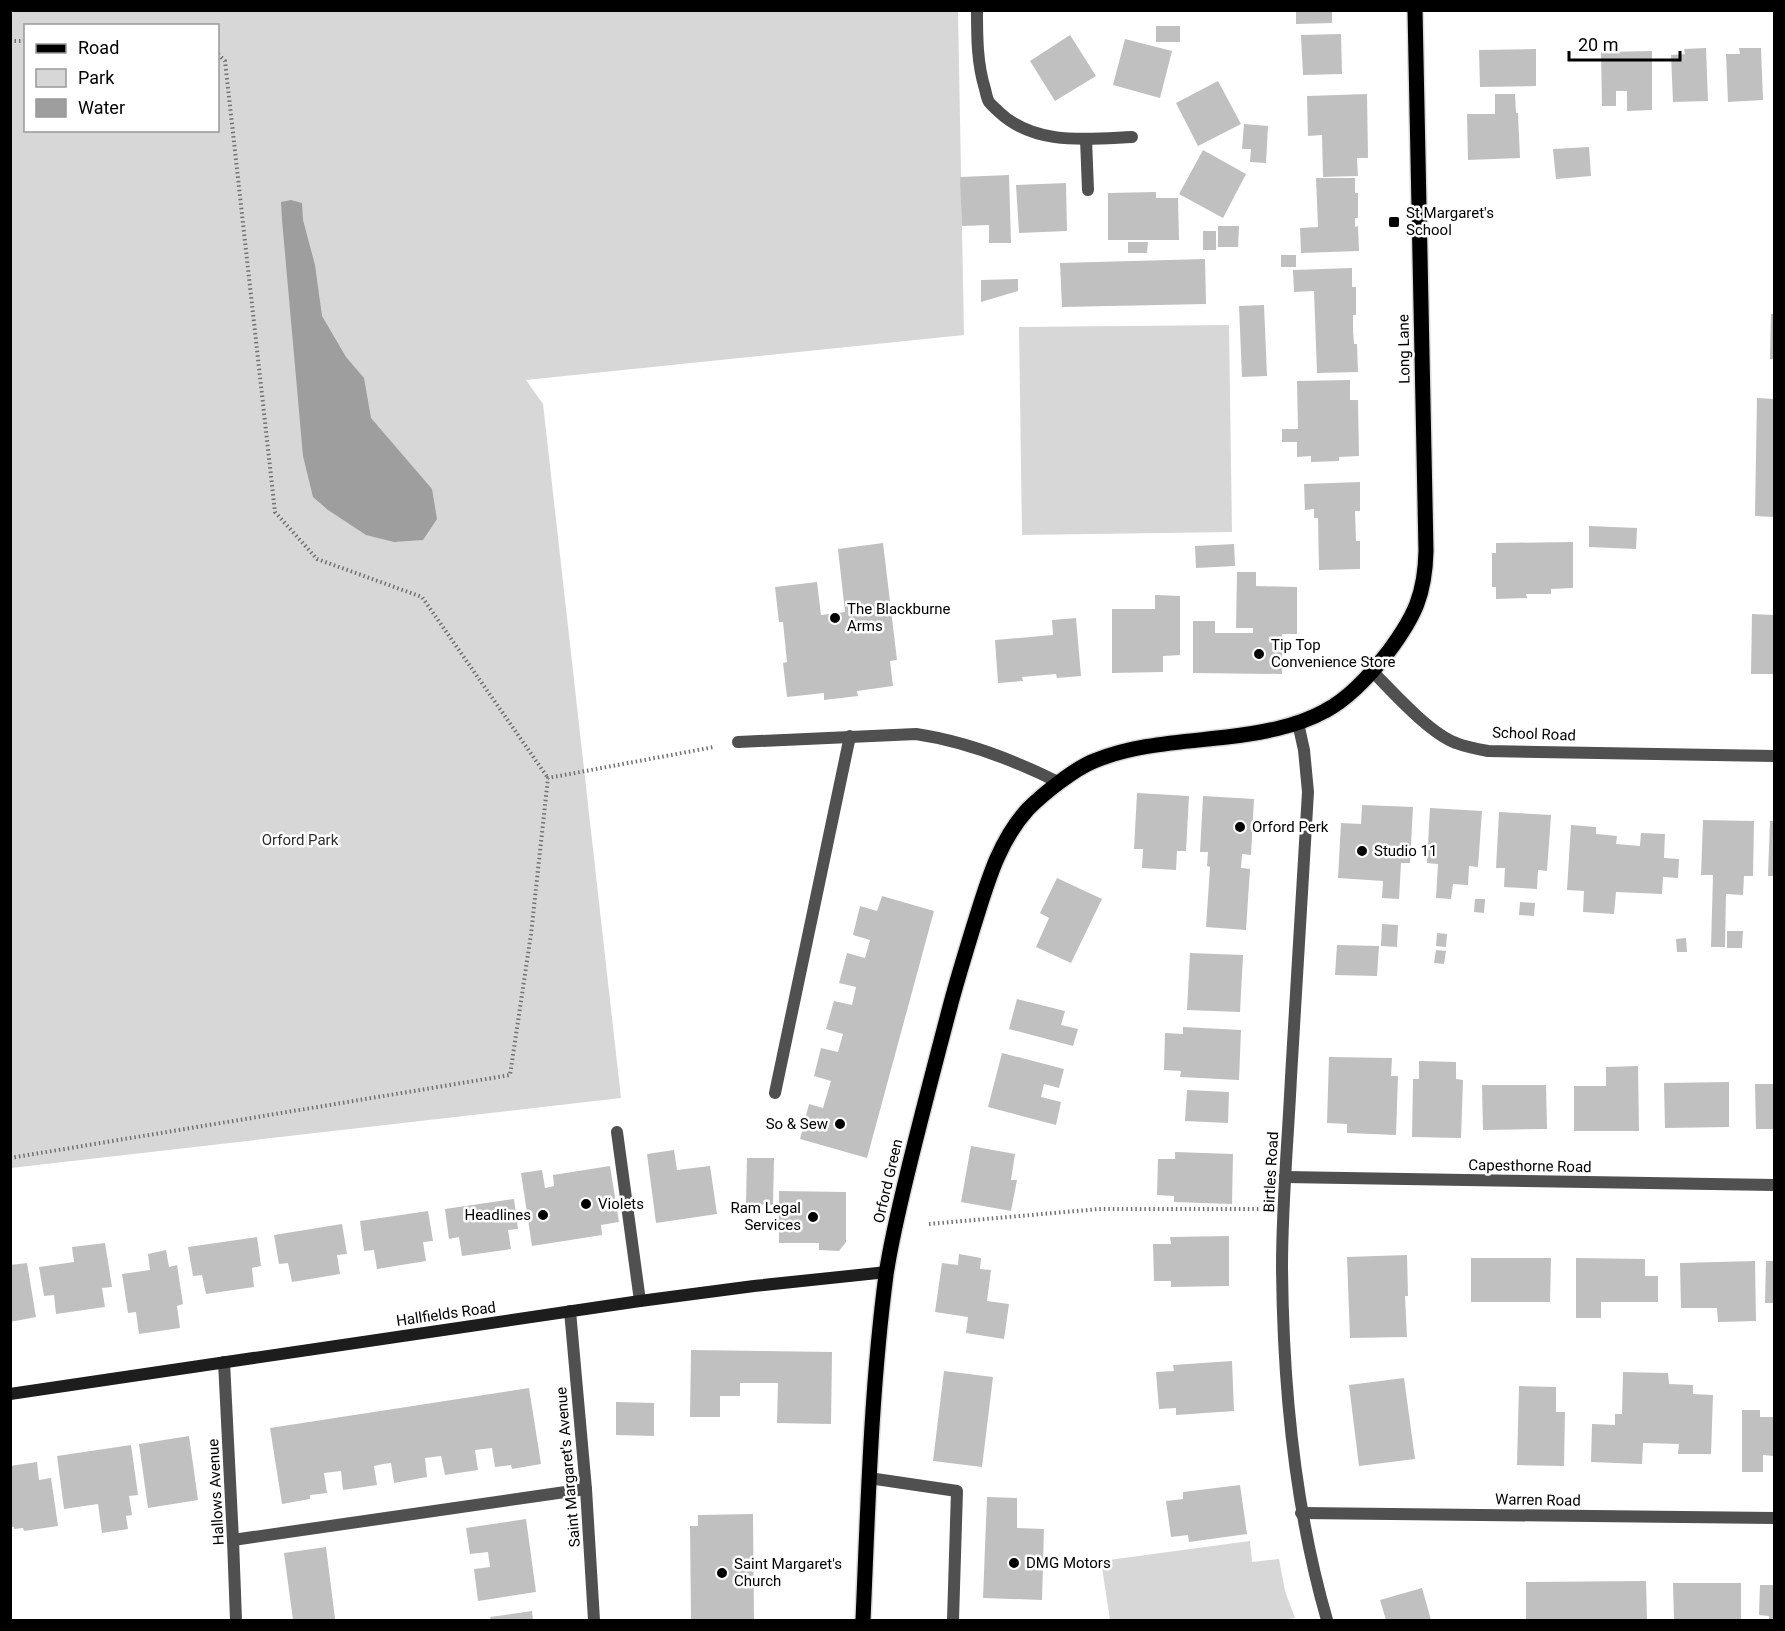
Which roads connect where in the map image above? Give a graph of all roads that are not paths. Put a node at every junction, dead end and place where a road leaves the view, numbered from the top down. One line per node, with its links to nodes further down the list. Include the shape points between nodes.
1 (977, 10): 4 (street, via 980,75 988,101 1010,122 1033,132 1055,138)
2 (1415, 10): 6 (main road, Long Lane, via 1425,570 1411,618)
3 (1132, 137): 4 (street)
4 (1086, 139): 5 (street)
5 (1088, 190)
6 (1372, 671): 7 (main road, via 1326,711); 10 (street, School Road, via 1439,733 1455,743 1488,751)
7 (1298, 723): 11 (main road, via 1256,733 1122,752 1092,762); 14 (street, Birtles Road, via 1308,792)
8 (850, 736): 9 (street); 11 (street, via 935,737 1018,763); 12 (street)
9 (738, 742)
10 (1774, 756)
11 (1060, 783): 16 (main road, Orford Green, via 1023,816 1006,838 990,873 919,1124)
12 (775, 1093)
13 (617, 1132): 17 (street)
14 (1285, 1177): 15 (street, Capesthorne Road); 23 (street, Birtles Road, via 1285,1350)
15 (1774, 1185)
16 (887, 1272): 17 (street, Hallfields Road); 21 (main road, Orford Green, via 871,1419)
17 (640, 1301): 18 (street, Hallfields Road)
18 (570, 1311): 19 (street, Hallfields Road); 22 (street, Saint Margaret's Avenue)
19 (224, 1362): 20 (street, Hallfields Road); 25 (street, Hallows Avenue)
20 (10, 1394)
21 (869, 1478): 28 (main road, Orford Green); 29 (street, via 957,1491)
22 (586, 1489): 25 (street); 27 (street, Saint Margaret's Avenue)
23 (1301, 1513): 24 (street, Warren Road); 30 (street, Birtles Road)
24 (1774, 1518)
25 (233, 1540): 26 (street, Hallows Avenue)
26 (236, 1620)
27 (594, 1620)
28 (863, 1620)
29 (953, 1620)
30 (1327, 1620)

